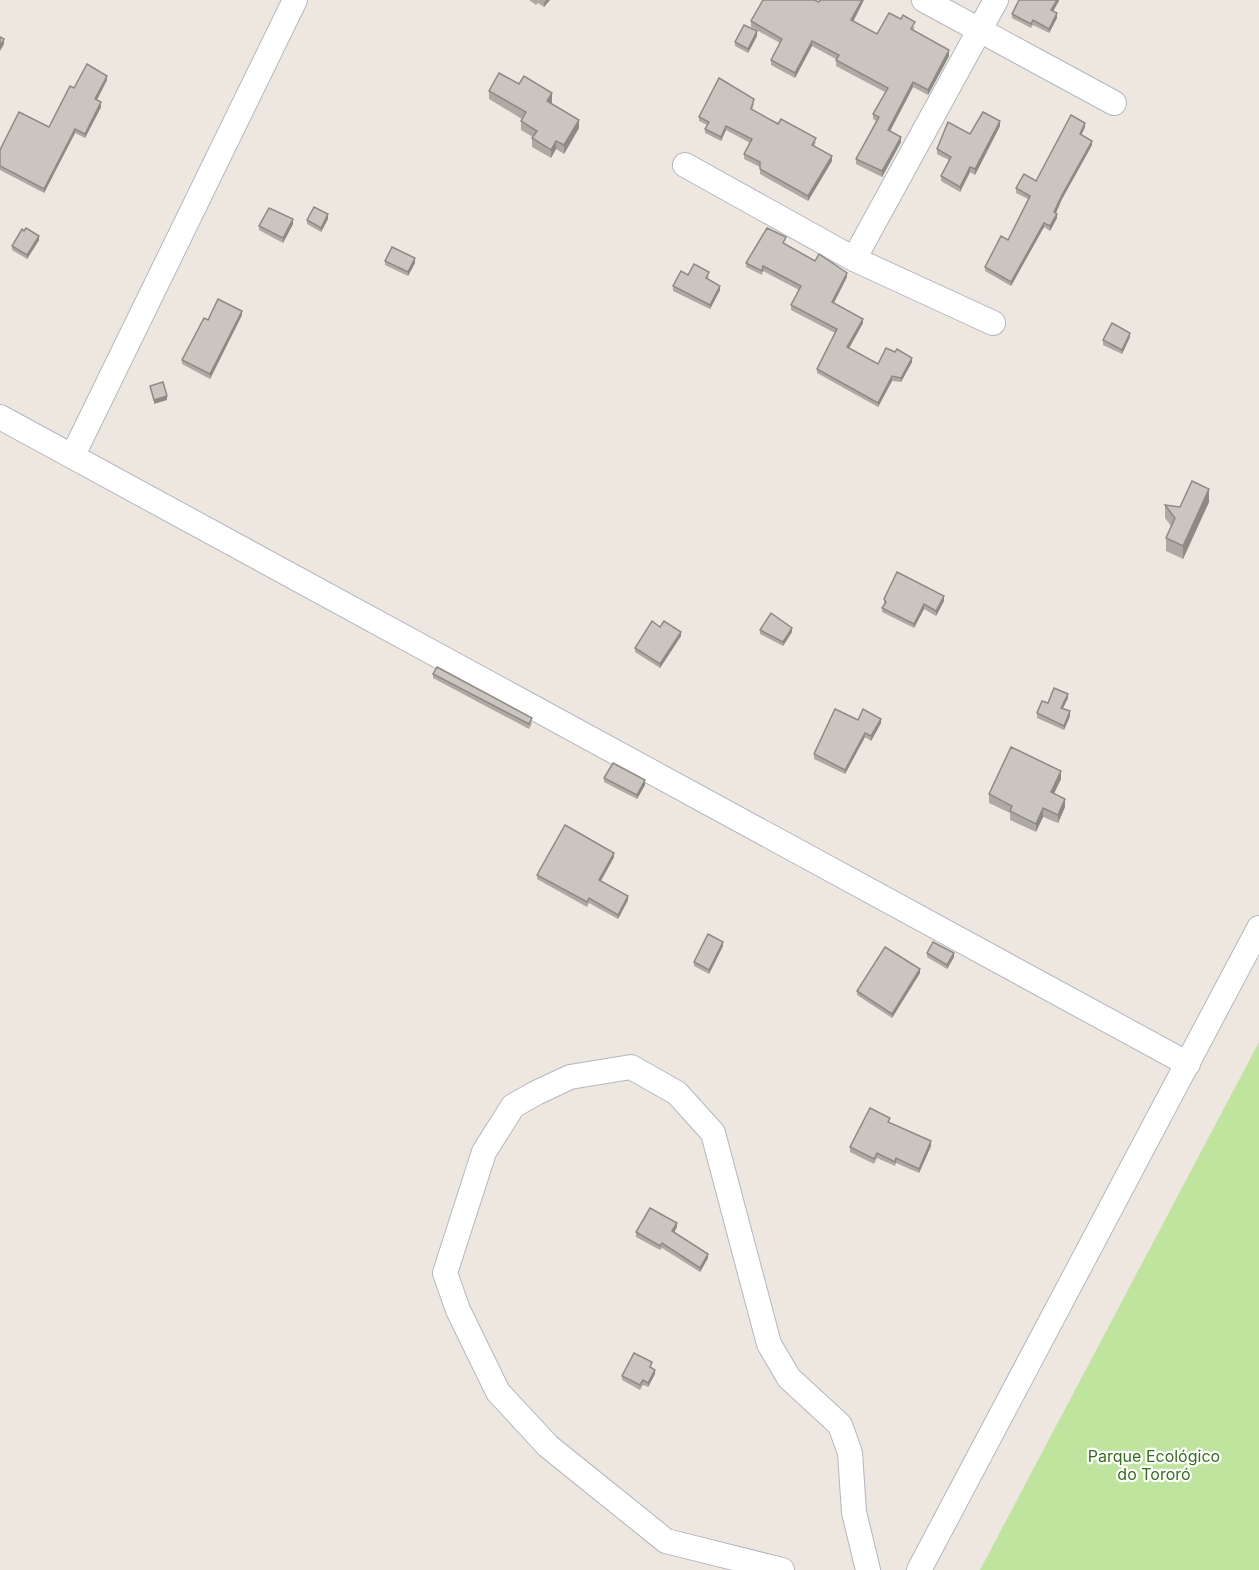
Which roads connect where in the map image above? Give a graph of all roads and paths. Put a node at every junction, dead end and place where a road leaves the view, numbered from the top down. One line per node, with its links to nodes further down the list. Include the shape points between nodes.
1 (295, 0): 10 (street)
2 (924, 0): 4 (street)
3 (996, 0): 4 (street)
4 (979, 30): 5 (street); 7 (street)
5 (1114, 104)
6 (685, 165): 7 (street)
7 (854, 259): 8 (street)
8 (993, 323)
9 (0, 417): 10 (street)
10 (73, 455): 12 (street)
11 (1259, 928): 12 (street)
12 (1188, 1064): 15 (street)
13 (782, 1570): 14 (street, via 666,1541 548,1446 498,1392 458,1310 445,1273 484,1152 513,1106 536,1093 570,1077 631,1067 677,1093 713,1133 769,1344 789,1378 840,1425 850,1453 854,1512)
14 (868, 1570)
15 (919, 1570)

